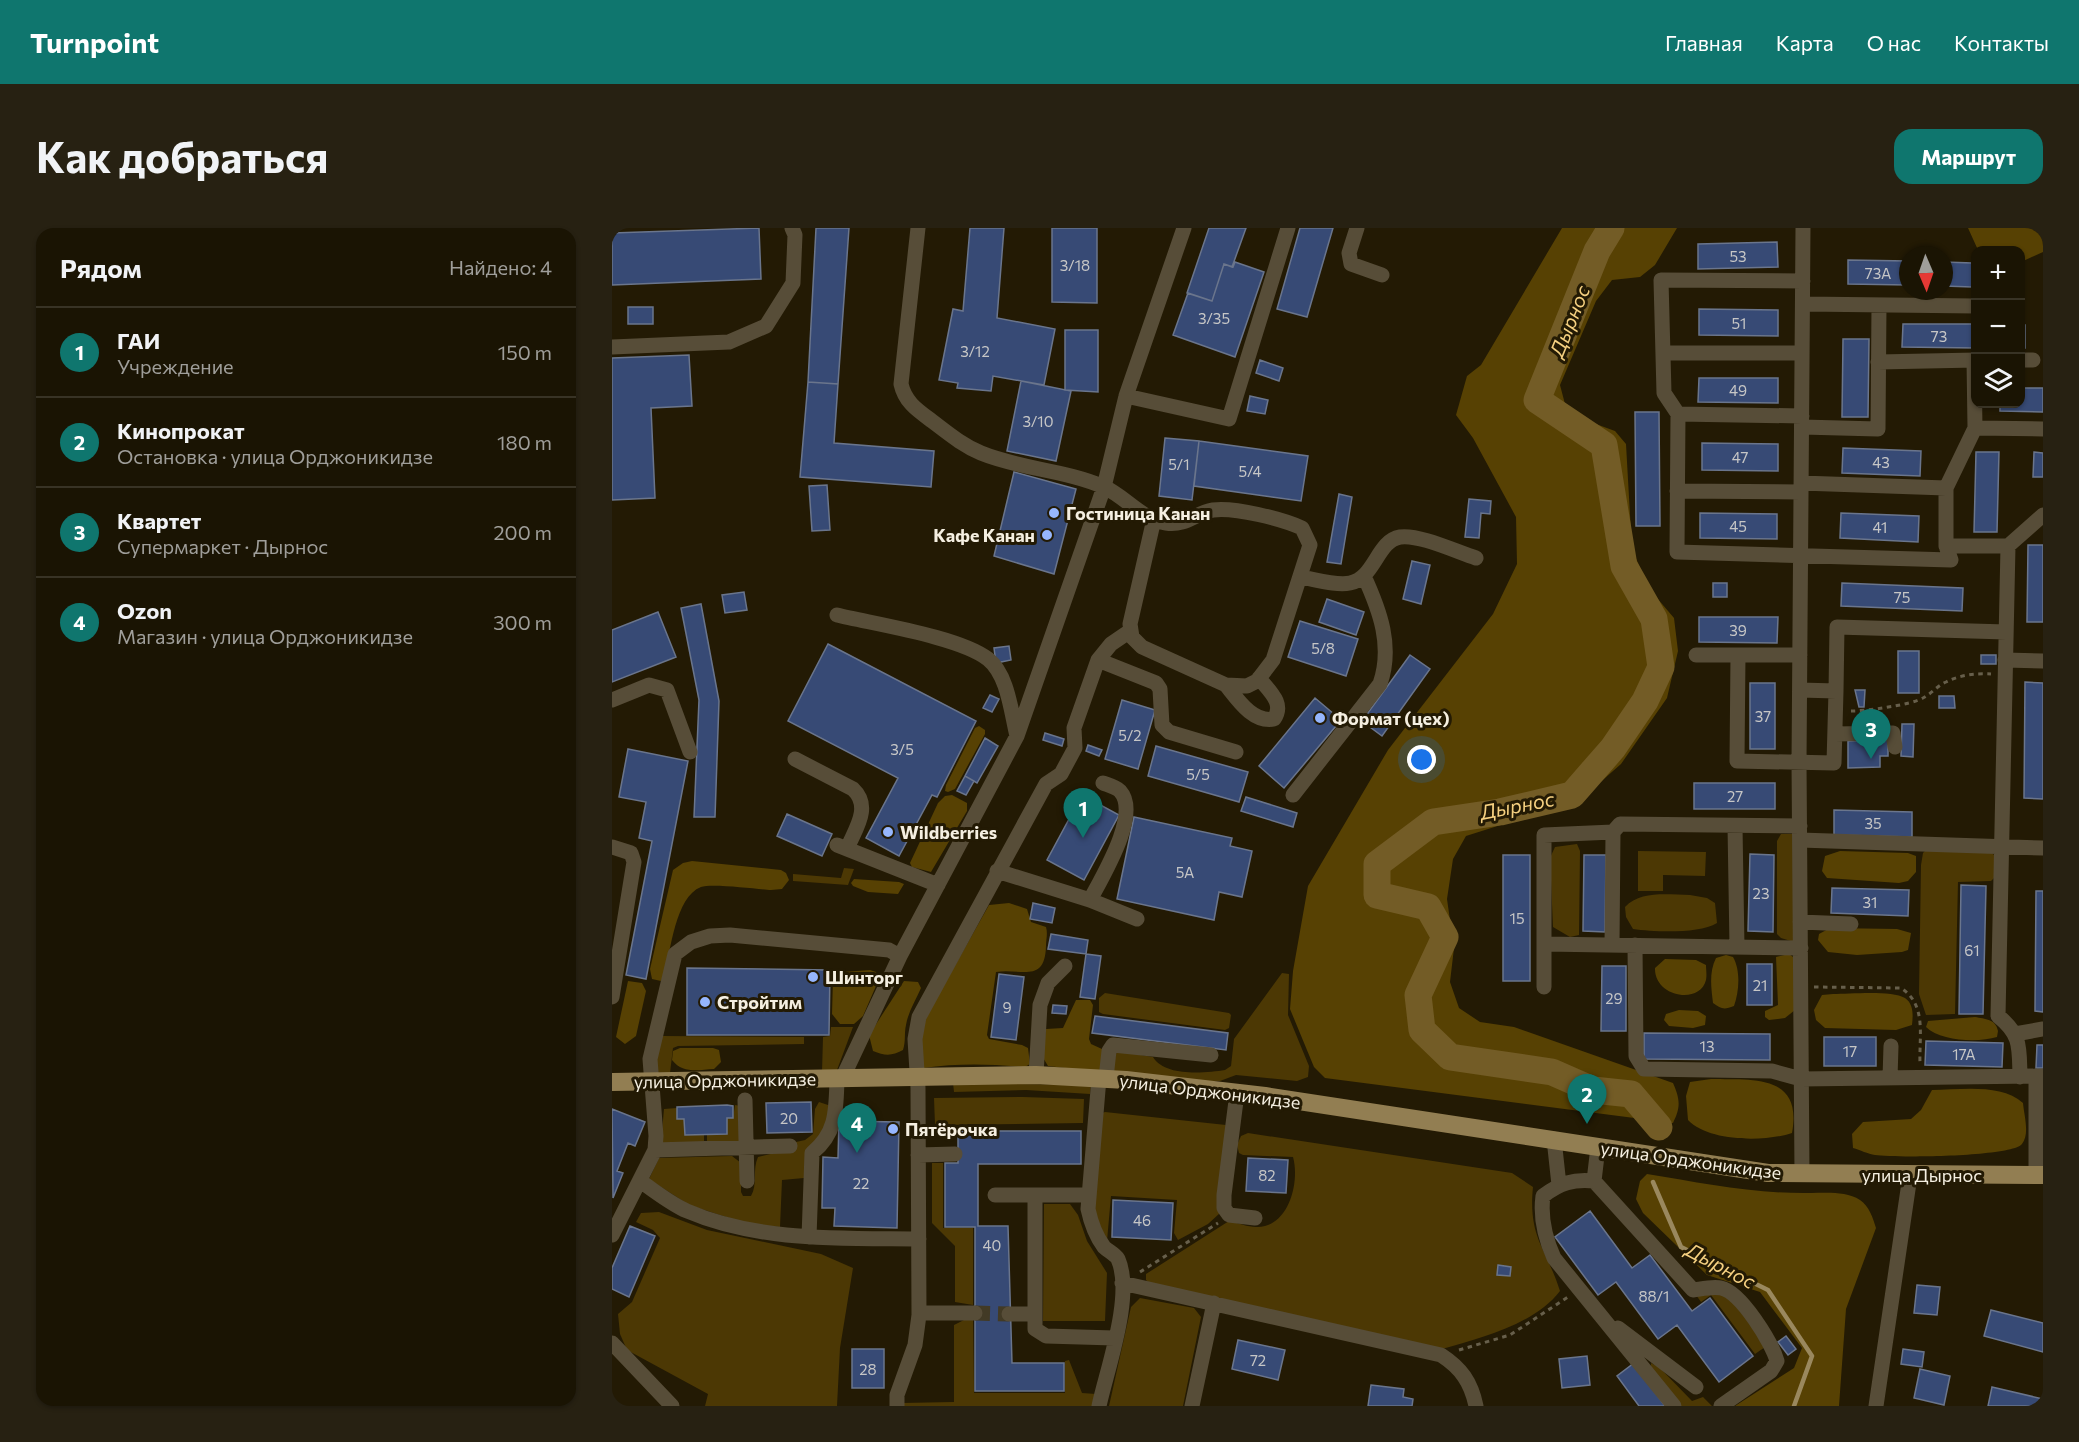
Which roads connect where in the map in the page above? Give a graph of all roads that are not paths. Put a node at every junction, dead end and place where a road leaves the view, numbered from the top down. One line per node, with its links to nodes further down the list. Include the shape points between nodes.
1 (792, 228): 12 (street, via 793,283 766,326 729,342)
2 (918, 228): 23 (street, via 903,394 911,405 962,444 983,454)
3 (1184, 228): 17 (street)
4 (1288, 228): 17 (street, via 1229,419)
5 (1357, 228): 7 (street, via 1348,253 1351,264)
6 (1803, 228): 8 (street)
7 (1382, 275)
8 (1803, 281): 9 (street); 13 (street, via 1661,280)
9 (1803, 304): 10 (street); 14 (street)
10 (1879, 305): 11 (street); 16 (street)
11 (1971, 306)
12 (612, 347)
13 (1663, 353): 14 (street); 19 (street, via 1664,393)
14 (1802, 353): 20 (street)
15 (1971, 360): 16 (street)
16 (1878, 362): 20 (street, via 1878,429)
17 (1126, 396): 23 (street)
18 (1974, 408): 21 (street)
19 (1678, 414): 20 (street); 26 (street)
20 (1802, 422): 24 (street)
21 (1974, 428): 22 (street); 25 (street)
22 (2043, 429)
23 (1104, 487): 28 (street); 50 (street)
24 (1801, 488): 25 (street); 26 (street); 31 (street)
25 (1946, 488): 29 (street)
26 (1677, 491): 31 (street, via 1677,552)
27 (2043, 515): 30 (street)
28 (1154, 519): 34 (street, via 1187,522 1212,510 1225,510 1290,522 1302,528 1310,545); 36 (street)
29 (1946, 546): 30 (street); 31 (street, via 1951,560)
30 (2008, 546): 37 (street)
31 (1801, 554): 40 (street)
32 (1476, 558): 33 (street, via 1410,537 1397,537)
33 (1364, 576): 34 (street, via 1350,583); 57 (street, via 1381,612 1386,666 1380,684)
34 (1300, 577): 44 (street, via 1274,660)
35 (837, 615): 50 (street, via 958,644 989,659 1004,684)
36 (1130, 631): 41 (street, via 1111,644); 45 (street, via 1142,647)
37 (2006, 632): 43 (street); 47 (street, via 1837,627)
38 (1696, 655): 39 (street)
39 (1738, 655): 40 (street); 55 (street, via 1737,761)
40 (1800, 655): 46 (street)
41 (1098, 660): 53 (street, via 1156,682 1162,725 1169,732); 64 (street, via 1074,728 1075,748 1061,774 1046,784)
42 (2043, 662): 43 (street)
43 (2005, 667): 62 (street)
44 (1259, 678): 45 (street, via 1247,686); 45 (street, via 1278,702 1279,711 1274,719 1266,721 1252,714)
45 (1226, 685)
46 (1800, 690): 47 (street); 55 (street)
47 (1836, 691): 49 (street)
48 (612, 700): 52 (street, via 649,685 667,690)
49 (1835, 734): 51 (street, via 1893,733); 55 (street, via 1834,762)
50 (1017, 736): 65 (street)
51 (1895, 747)
52 (690, 752)
53 (1236, 752)
54 (795, 759): 65 (street, via 861,796 862,812 842,848)
55 (1799, 762): 60 (street)
56 (1103, 783): 66 (street, via 1120,791 1127,807 1122,835)
57 (1293, 795)
58 (1735, 826): 59 (street, via 1620,824); 60 (street); 73 (street)
59 (1613, 832): 70 (street, via 1544,836); 71 (street)
60 (1800, 833): 62 (street); 68 (street)
61 (612, 847): 78 (street, via 631,854 634,862)
62 (2001, 847): 63 (street); 80 (street, via 1998,1016)
63 (2043, 848)
64 (997, 871): 66 (street); 85 (street, via 919,1017 915,1039)
65 (938, 885): 75 (street)
66 (1090, 900): 67 (street)
67 (1137, 919)
68 (1800, 922): 69 (street); 74 (street)
69 (1851, 924)
70 (1544, 944): 71 (street); 77 (street)
71 (1612, 945): 72 (street)
72 (1635, 945): 73 (street); 90 (street, via 1636,1056 1644,1070 1772,1071)
73 (1737, 947): 74 (street)
74 (1801, 948): 90 (street)
75 (900, 956): 89 (street); 91 (street, via 890,950 730,935 691,942 675,954 652,1047)
76 (1065, 966): 83 (street, via 1047,983 1040,1005)
77 (1544, 987)
78 (612, 997)
79 (2043, 1029): 80 (street)
80 (2015, 1034): 86 (street)
81 (1891, 1046): 88 (street)
82 (1211, 1055): 87 (street, via 1113,1045)
83 (1035, 1075): 85 (main road, улица Орджоникидзе); 87 (main road, улица Орджоникидзе)
84 (2039, 1076): 86 (street); 103 (street)
85 (917, 1077): 89 (main road, улица Орджоникидзе); 101 (street)
86 (2020, 1077): 88 (street)
87 (1102, 1078): 93 (main road, улица Орджоникидзе); 111 (street)
88 (1890, 1078): 90 (street)
89 (839, 1079): 91 (main road, улица Орджоникидзе); 114 (street, via 832,1131 812,1153)
90 (1802, 1079): 102 (street)
91 (652, 1081): 92 (main road, улица Орджоникидзе); 99 (street)
92 (612, 1082)
93 (1237, 1093): 95 (main road, улица Орджоникидзе); 112 (street, via 1224,1208 1229,1215)
94 (745, 1100): 98 (street)
95 (1554, 1139): 97 (main road, улица Орджоникидзе); 108 (street)
96 (790, 1146): 98 (street)
97 (1598, 1146): 102 (main road, улица Орджоникидзе, via 1737,1170); 107 (street)
98 (746, 1148): 99 (street); 106 (street)
99 (655, 1150): 105 (street)
100 (955, 1154): 101 (street)
101 (918, 1155): 115 (street)
102 (1802, 1174): 104 (main road, улица Дырнос)
103 (2039, 1175): 104 (main road, улица Дырнос)
104 (1910, 1176): 133 (street)
105 (640, 1181): 113 (street); 114 (street, via 686,1211 749,1230)
106 (747, 1181)
107 (1594, 1181): 108 (street, via 1576,1180); 132 (street, via 1693,1290 1721,1288 1734,1294 1773,1346 1778,1361 1771,1371)
108 (1559, 1185): 120 (street, via 1543,1196 1545,1237 1554,1258)
109 (995, 1195): 110 (street)
110 (1035, 1195): 111 (street); 122 (street)
111 (1089, 1195): 116 (street, via 1092,1227 1117,1258)
112 (1255, 1218)
113 (612, 1235)
114 (810, 1237): 115 (street)
115 (919, 1239): 118 (street)
116 (1122, 1283): 117 (street); 123 (street)
117 (1214, 1304): 129 (street); 130 (street, via 1441,1355 1457,1366 1472,1387)
118 (919, 1313): 119 (street); 127 (street, via 915,1345 897,1395)
119 (975, 1313)
120 (1599, 1313): 125 (street); 131 (street)
121 (1009, 1314): 122 (street)
122 (1033, 1314): 123 (street, via 1035,1329 1046,1336)
123 (1114, 1338): 128 (street)
124 (612, 1343): 126 (street)
125 (1696, 1387)
126 (672, 1406)
127 (897, 1406)
128 (1099, 1406)
129 (1192, 1406)
130 (1476, 1406)
131 (1674, 1406)
132 (1721, 1406)
133 (1876, 1406)

